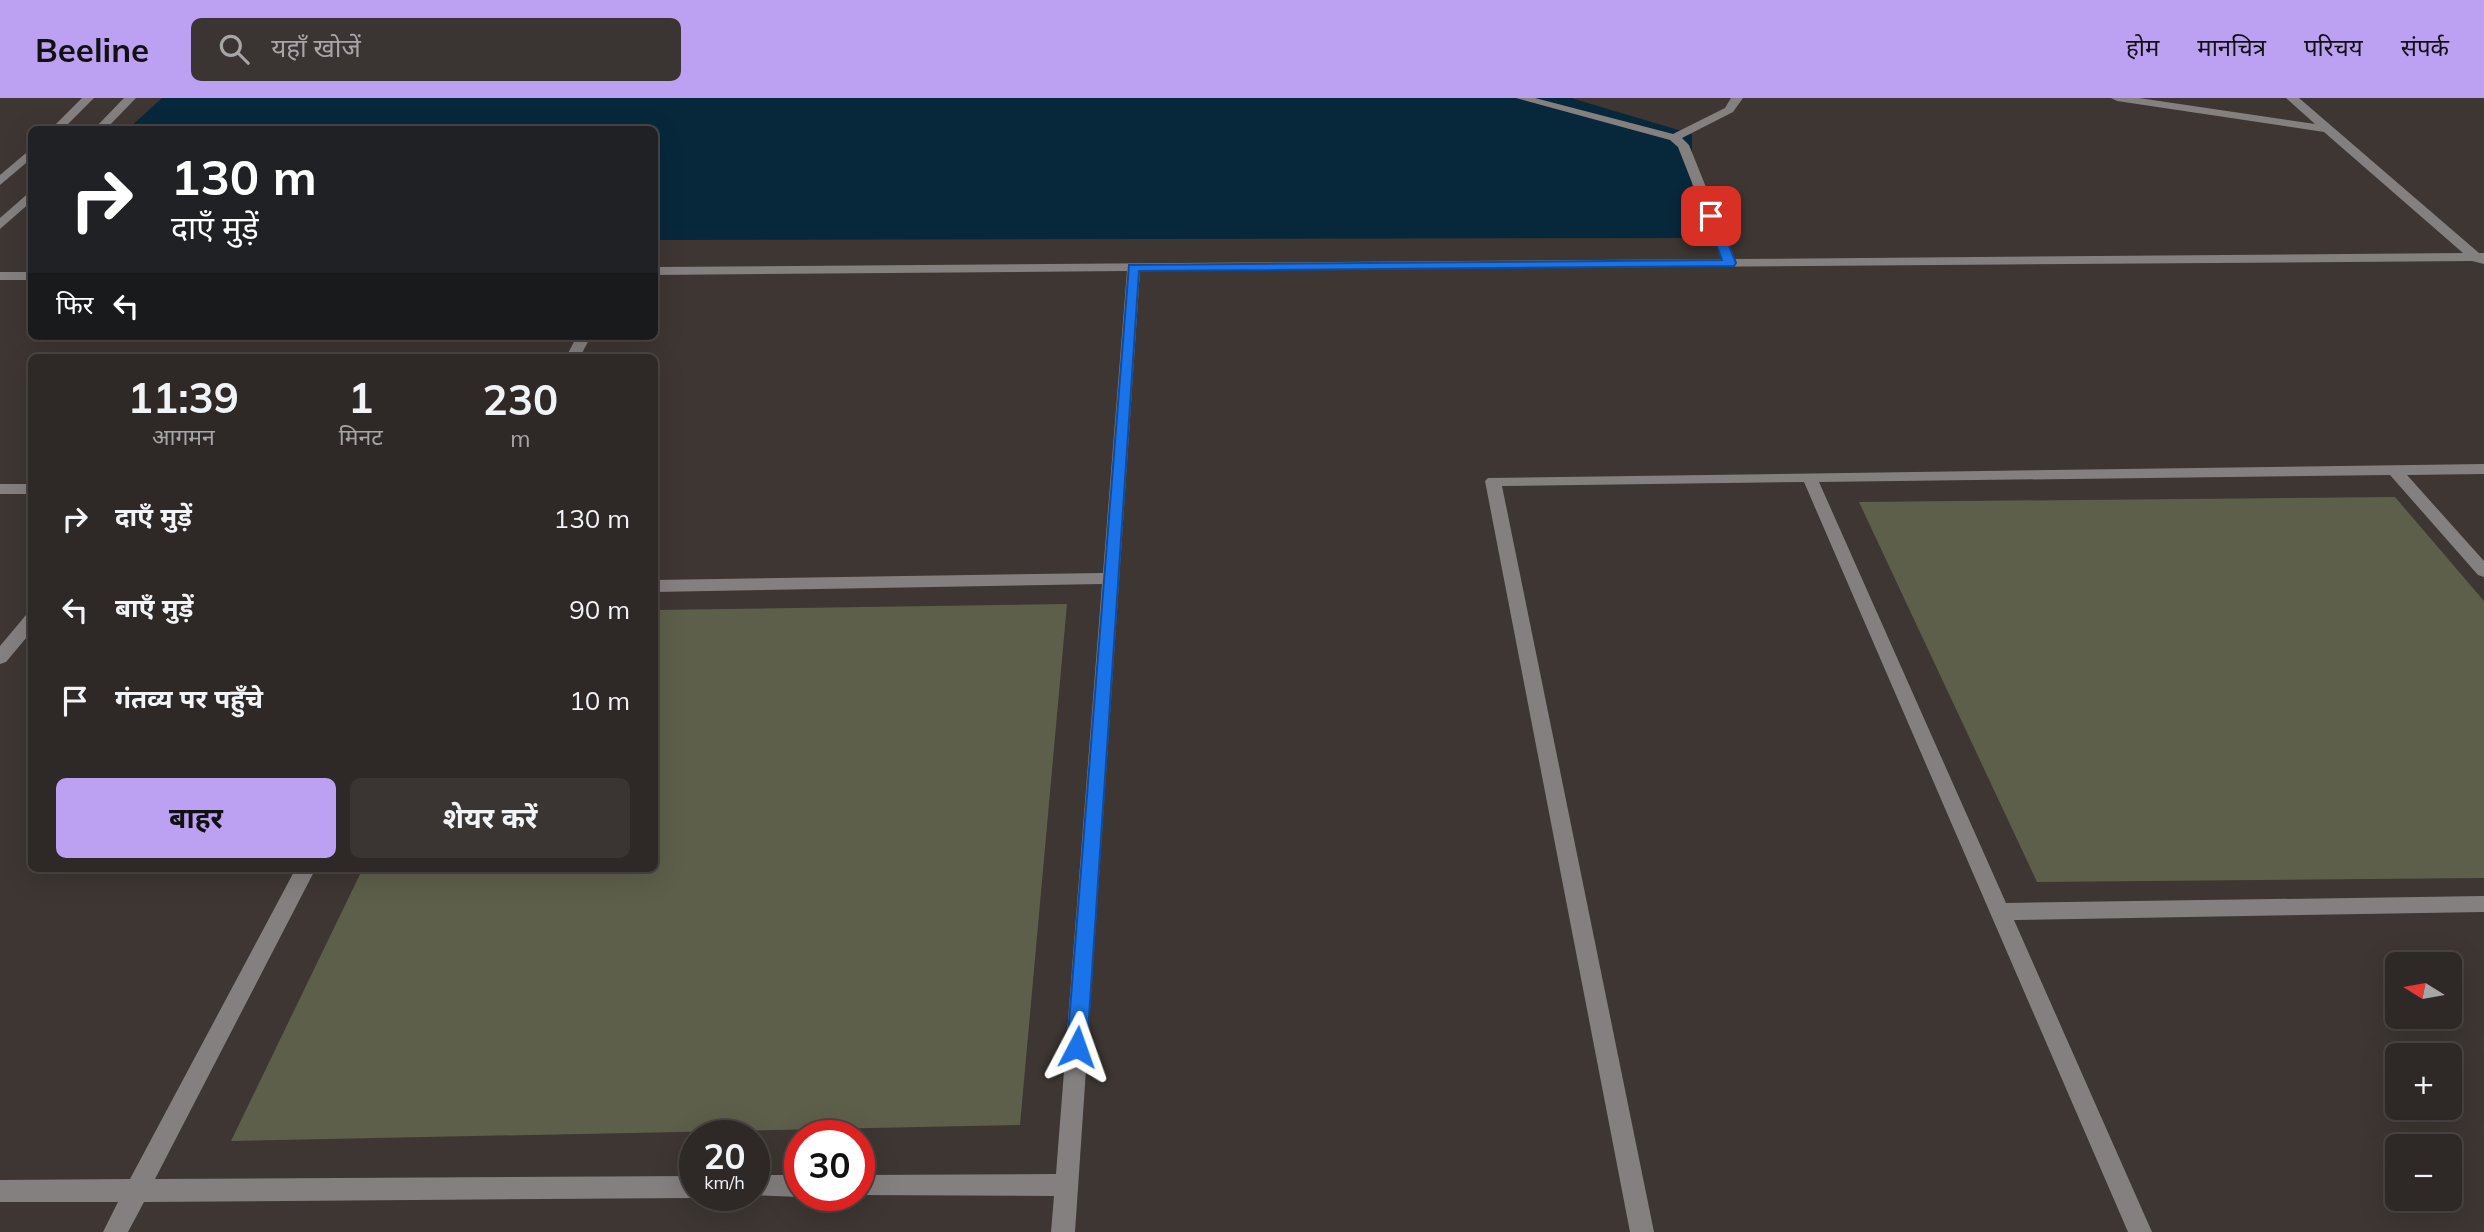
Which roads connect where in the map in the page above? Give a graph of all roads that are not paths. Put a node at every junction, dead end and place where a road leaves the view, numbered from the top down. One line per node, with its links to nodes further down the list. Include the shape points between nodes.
1 (88, 98): 7 (street)
2 (130, 98): 8 (street)
3 (1522, 98): 10 (street)
4 (1737, 98): 10 (street, via 1729,110)
5 (2117, 98): 9 (street)
6 (2292, 98): 9 (street)
7 (59, 126)
8 (102, 126)
9 (2327, 130): 15 (street)
10 (1674, 138): 16 (street, via 1683,145)
11 (28, 155): 12 (street)
12 (0, 181)
13 (28, 198): 14 (street)
14 (0, 225)
15 (2481, 260): 16 (street)
16 (1730, 263): 17 (street)
17 (1133, 268): 18 (street); 27 (street)
18 (658, 271)
19 (0, 276): 20 (street)
20 (28, 276)
21 (2484, 469): 22 (street)
22 (2394, 470): 23 (street); 26 (street)
23 (1809, 477): 33 (street); 41 (street, via 1493,481)
24 (0, 489): 25 (street)
25 (28, 489)
26 (2484, 571)
27 (1112, 578): 28 (street); 34 (street)
28 (658, 586)
29 (28, 624): 30 (street)
30 (0, 658)
31 (304, 872): 37 (street)
32 (2484, 904): 33 (street)
33 (2000, 912): 42 (street)
34 (1067, 1185): 35 (street); 40 (street)
35 (875, 1186)
36 (679, 1187): 37 (street)
37 (138, 1190): 38 (street); 39 (street)
38 (0, 1191)
39 (115, 1232)
40 (1063, 1232)
41 (1642, 1232)
42 (2140, 1232)

